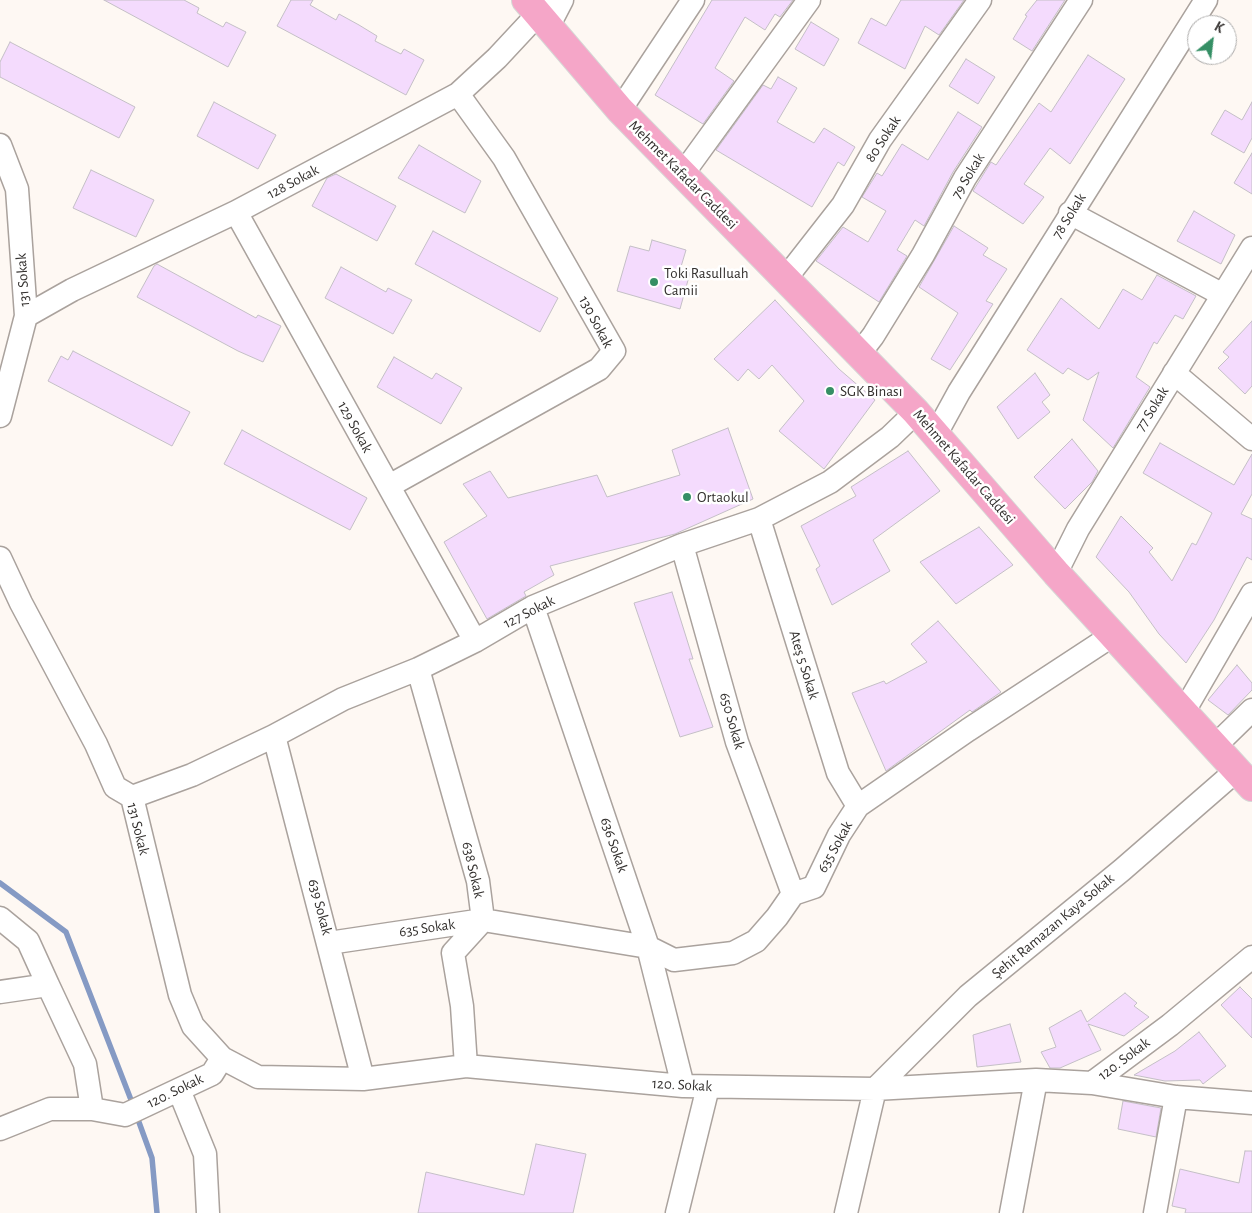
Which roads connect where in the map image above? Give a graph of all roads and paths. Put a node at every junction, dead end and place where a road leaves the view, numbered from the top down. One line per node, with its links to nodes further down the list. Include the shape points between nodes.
1 (562, 0): 7 (street, 128 Sokak)
2 (693, 0): 9 (street)
3 (809, 0): 11 (street)
4 (980, 0): 15 (street, 80 Sokak, via 880,140 843,205)
5 (1081, 0): 18 (street, 79 Sokak, via 966,178 923,255)
6 (1206, 0): 13 (street, 78 Sokak)
7 (538, 10): 8 (street, 128 Sokak, via 497,58); 9 (main road, Mehmet Kafadar Caddesi)
8 (458, 94): 12 (street, 128 Sokak); 24 (street, 130 Sokak, via 504,158 614,350 599,369)
9 (620, 110): 11 (main road, Mehmet Kafadar Caddesi)
10 (0, 145): 17 (street, 131 Sokak, via 17,189)
11 (682, 175): 15 (main road, Mehmet Kafadar Caddesi)
12 (236, 212): 17 (street, 128 Sokak, via 72,290); 24 (street, 129 Sokak)
13 (1070, 213): 16 (street); 22 (street, 78 Sokak)
14 (1252, 248): 16 (street, 77 Sokak)
15 (786, 278): 18 (main road, Mehmet Kafadar Caddesi)
16 (1223, 295): 19 (street, 77 Sokak)
17 (26, 316): 21 (street, 131 Sokak)
18 (859, 354): 20 (main road, Mehmet Kafadar Caddesi)
19 (1174, 373): 23 (street); 28 (street, 77 Sokak, via 1078,529)
20 (916, 412): 22 (main road, Mehmet Kafadar Caddesi); 25 (street, 127 Sokak, via 890,437 830,482)
21 (0, 416)
22 (936, 434): 28 (main road, Mehmet Kafadar Caddesi)
23 (1252, 439)
24 (389, 486): 32 (street, 129 Sokak)
25 (759, 519): 26 (street, 127 Sokak); 40 (street, Ateş 5 Sokak, via 838,773)
26 (682, 544): 30 (street, 127 Sokak); 41 (street, 650 Sokak, via 737,742)
27 (0, 558): 39 (street, 131 Sokak, via 115,787)
28 (1056, 573): 31 (main road, Mehmet Kafadar Caddesi)
29 (1252, 594): 35 (street)
30 (533, 607): 32 (street, 127 Sokak); 45 (street, 636 Sokak)
31 (1113, 635): 35 (main road, Mehmet Kafadar Caddesi); 40 (street, 635 Sokak)
32 (476, 641): 33 (street, 127 Sokak)
33 (418, 669): 36 (street, 127 Sokak, via 342,699); 43 (street, 638 Sokak, via 478,881)
34 (1252, 710): 37 (street)
35 (1182, 712): 37 (main road, Mehmet Kafadar Caddesi)
36 (274, 736): 39 (street, 127 Sokak, via 192,775); 44 (street, 639 Sokak)
37 (1215, 746): 38 (main road, Mehmet Kafadar Caddesi)
38 (1245, 778): 57 (street, Şehit Ramazan Kaya Sokak, via 1122,870 968,996)
39 (132, 796): 49 (street, 131 Sokak, via 180,995 193,1026)
40 (858, 806): 41 (street, 635 Sokak, via 814,887)
41 (793, 894): 45 (street, 635 Sokak, via 756,941 733,953 674,960)
42 (0, 918): 47 (street, via 28,942)
43 (483, 920): 44 (street, 635 Sokak); 45 (street, 635 Sokak); 50 (street, via 453,952 462,1006)
44 (329, 943): 51 (street, 639 Sokak)
45 (648, 947): 54 (street, 636 Sokak)
46 (1248, 969): 53 (street, 120. Sokak)
47 (48, 985): 48 (street); 60 (street, via 85,1064)
48 (0, 992)
49 (222, 1058): 51 (street, 120. Sokak, via 258,1077); 56 (street, 120. Sokak, via 212,1074)
50 (466, 1066): 51 (street, 120. Sokak); 54 (street, 120. Sokak)
51 (363, 1079)
52 (1036, 1080): 53 (street, 120. Sokak); 57 (street, 120. Sokak); 65 (street)
53 (1092, 1083): 58 (street)
54 (683, 1086): 55 (street, 120. Sokak)
55 (708, 1087): 57 (street, 120. Sokak); 63 (street)
56 (179, 1090): 60 (street, 120. Sokak, via 125,1115); 62 (street, via 205,1154)
57 (876, 1090): 64 (street)
58 (1176, 1098): 59 (street); 66 (street)
59 (1252, 1103)
60 (92, 1109): 61 (street, 120. Sokak, via 50,1109)
61 (0, 1129)
62 (208, 1213)
63 (677, 1213)
64 (846, 1213)
65 (1011, 1213)
66 (1155, 1213)

